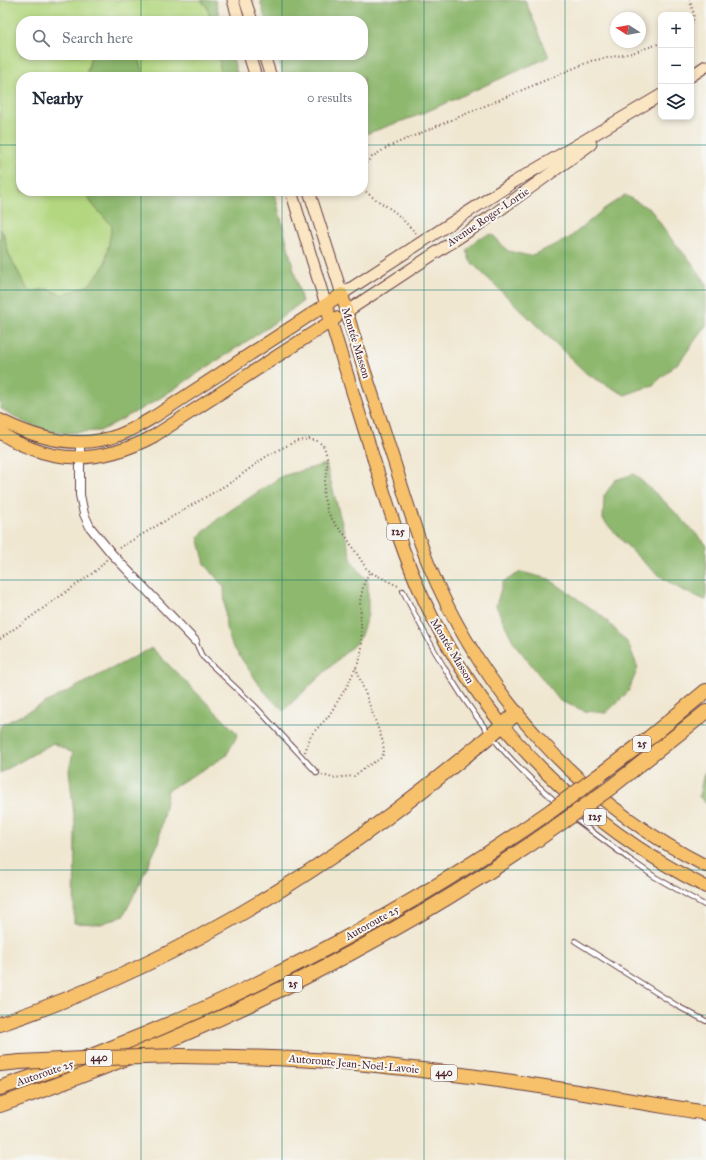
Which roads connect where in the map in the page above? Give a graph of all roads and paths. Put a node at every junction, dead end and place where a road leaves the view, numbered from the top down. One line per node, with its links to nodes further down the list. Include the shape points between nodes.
1 (233, 0): 5 (street)
2 (245, 0): 6 (street)
3 (689, 0): 4 (path)
4 (694, 12)
5 (238, 16)
6 (250, 16)
7 (658, 44): 16 (path, via 591,62 390,146)
8 (251, 60): 11 (street)
9 (266, 60): 12 (street)
10 (706, 66): 13 (street)
11 (254, 72)
12 (269, 72)
13 (694, 74)
14 (658, 97): 15 (street, Avenue Roger-Lortie)
15 (642, 107): 20 (street, Avenue Roger-Lortie, via 514,182); 23 (street, Avenue Roger-Lortie, via 523,194)
16 (368, 160)
17 (368, 193): 20 (path, via 396,212)
18 (293, 196): 22 (street)
19 (310, 196): 21 (street)
20 (423, 241): 21 (street, Avenue Roger-Lortie)
21 (342, 294): 22 (main road, Avenue Roger-Lortie); 23 (main road, Montée Masson / 125)
22 (326, 305): 24 (main road, Montée Masson); 27 (main road, Montée Masson, via 136,428 108,438)
23 (346, 312): 24 (main road, Avenue Roger-Lortie); 36 (main road, Montée Masson / 125, via 428,563 464,636)
24 (331, 321): 28 (main road, Montée Masson, via 141,443 112,454); 38 (main road, Montée Masson / 125, via 390,510 418,586 450,649)
25 (0, 420): 27 (main road, Montée Masson, via 41,437)
26 (0, 432): 28 (main road, Montée Masson, via 20,444 42,452)
27 (80, 442): 28 (street)
28 (79, 457): 29 (street, via 80,495 84,514 90,527)
29 (112, 554): 30 (path, via 233,481 264,458 282,448 309,439 320,442 327,454 323,495 328,512); 32 (path, via 97,570); 33 (street)
30 (370, 571): 31 (path, via 396,584); 34 (path, via 361,592 362,647)
31 (403, 591): 39 (lane, via 459,692)
32 (0, 639)
33 (195, 641): 40 (lane, via 202,656 256,707)
34 (356, 667): 40 (path, via 348,686 328,718 311,735); 41 (path, via 383,742 384,753 380,759 354,776 333,778)
35 (706, 691): 49 (highway, Autoroute 25 / 25, bridge, via 598,778 552,810 427,892 362,929 234,995 115,1047)
36 (517, 714): 38 (highway); 42 (main road, Montée Masson / 125, via 560,762 606,803 652,835)
37 (701, 716): 50 (highway, Autoroute 25 / 25, bridge, via 564,821 445,899 377,939 310,975 198,1028 63,1083)
38 (503, 726): 39 (highway); 43 (main road, Montée Masson / 125, via 539,766 590,814 650,856)
39 (491, 735): 44 (lane, via 520,767 583,826 655,877); 47 (highway, via 380,823 258,903 151,961)
40 (302, 757): 41 (lane)
41 (317, 773)
42 (706, 866)
43 (706, 887)
44 (706, 906)
45 (575, 941): 46 (lane, via 679,1007)
46 (706, 1021)
47 (0, 1024)
48 (0, 1064): 51 (highway, Autoroute Jean-Noël-Lavoie / 440, bridge, via 180,1056 296,1059 376,1065 490,1079)
49 (0, 1088)
50 (0, 1105)
51 (706, 1113)

